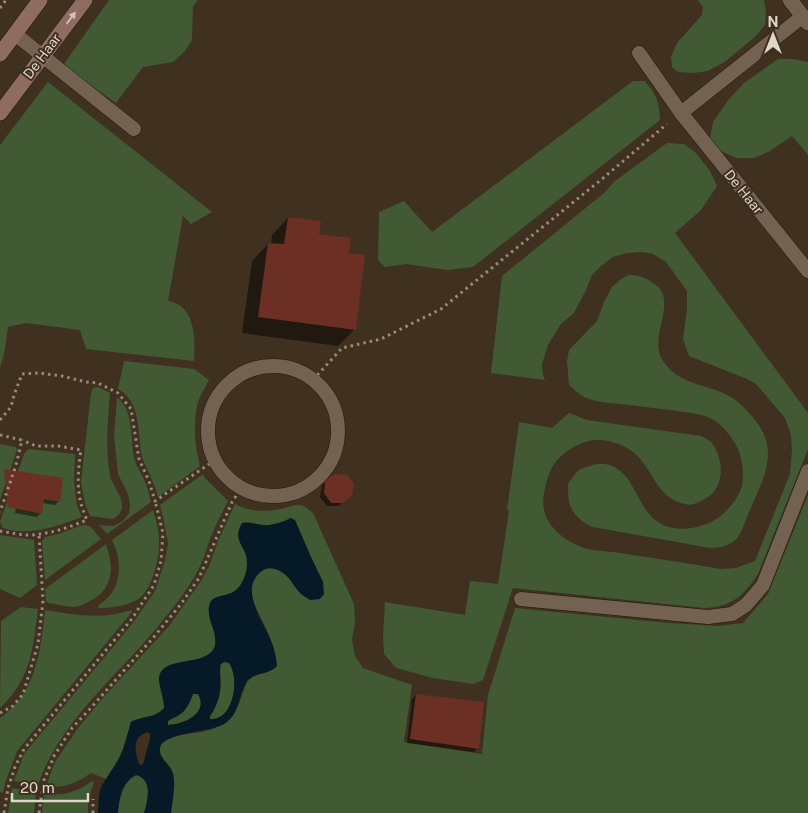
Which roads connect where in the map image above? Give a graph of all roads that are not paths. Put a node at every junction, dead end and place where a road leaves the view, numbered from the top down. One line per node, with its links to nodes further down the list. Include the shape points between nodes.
1 (40, 0): 5 (street)
2 (85, 0): 8 (street, De Haar, one-way to 2)
3 (790, 0): 4 (street)
4 (805, 20): 10 (lane)
5 (14, 34): 7 (street); 8 (lane)
6 (639, 53): 10 (lane, De Haar)
7 (0, 54)
8 (42, 56): 9 (street, De Haar); 11 (lane)
9 (0, 112)
10 (681, 112): 12 (lane, De Haar)
11 (134, 129)
12 (808, 271)
13 (808, 471): 15 (lane, via 763,585 746,605 732,614 708,617)
14 (242, 487): 14 (lane, via 228,478 215,460 209,437 209,422 222,391 249,371 265,367 282,367 313,380 325,392 337,420 336,449 330,463 311,484 284,495 269,496)
15 (521, 599)

